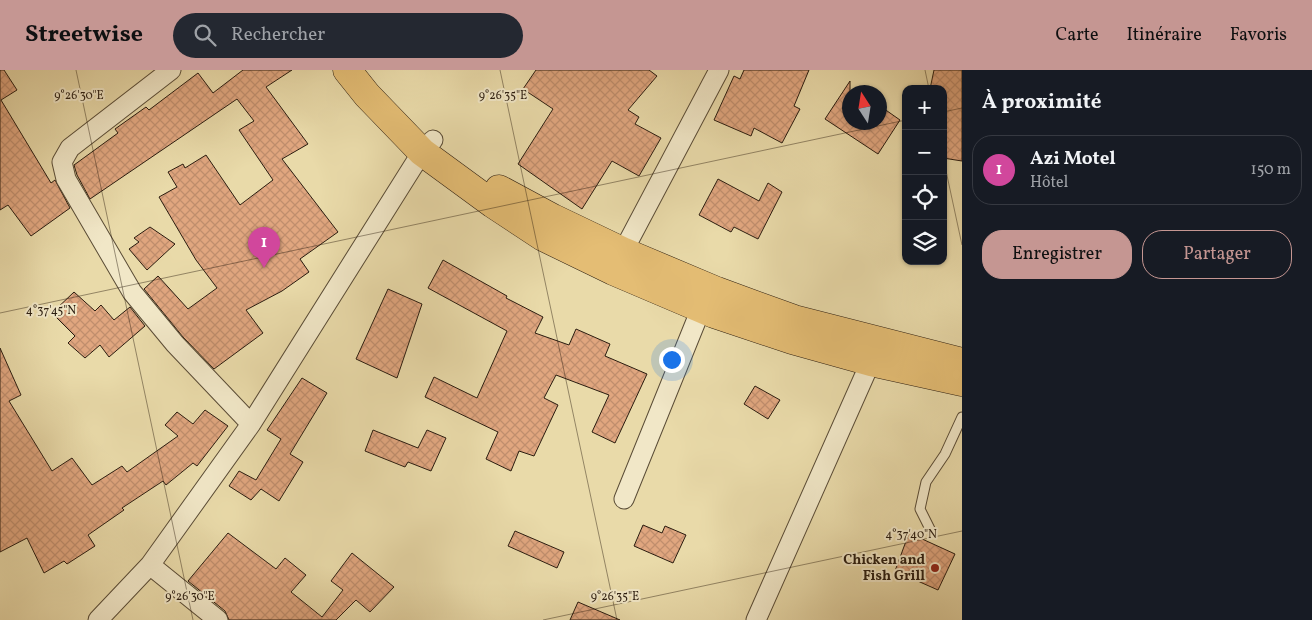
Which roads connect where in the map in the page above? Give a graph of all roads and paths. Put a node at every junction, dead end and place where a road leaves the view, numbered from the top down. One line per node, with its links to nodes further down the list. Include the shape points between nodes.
1 (171, 70): 12 (street, via 70,148 62,162 66,178 132,292)
2 (347, 70): 5 (highway, via 367,95)
3 (367, 70): 5 (highway)
4 (719, 70): 6 (street)
5 (428, 146): 6 (highway, via 553,218); 12 (street)
6 (618, 261): 7 (highway)
7 (705, 298): 8 (highway, via 794,319); 13 (street)
8 (875, 352): 9 (highway); 10 (highway); 18 (street)
9 (962, 362)
10 (962, 382)
11 (962, 417): 14 (lane, via 945,454 926,482 920,509)
12 (251, 424): 15 (street)
13 (624, 499)
14 (930, 528)
15 (150, 565): 16 (street); 17 (street)
16 (98, 620)
17 (218, 620)
18 (756, 620)

